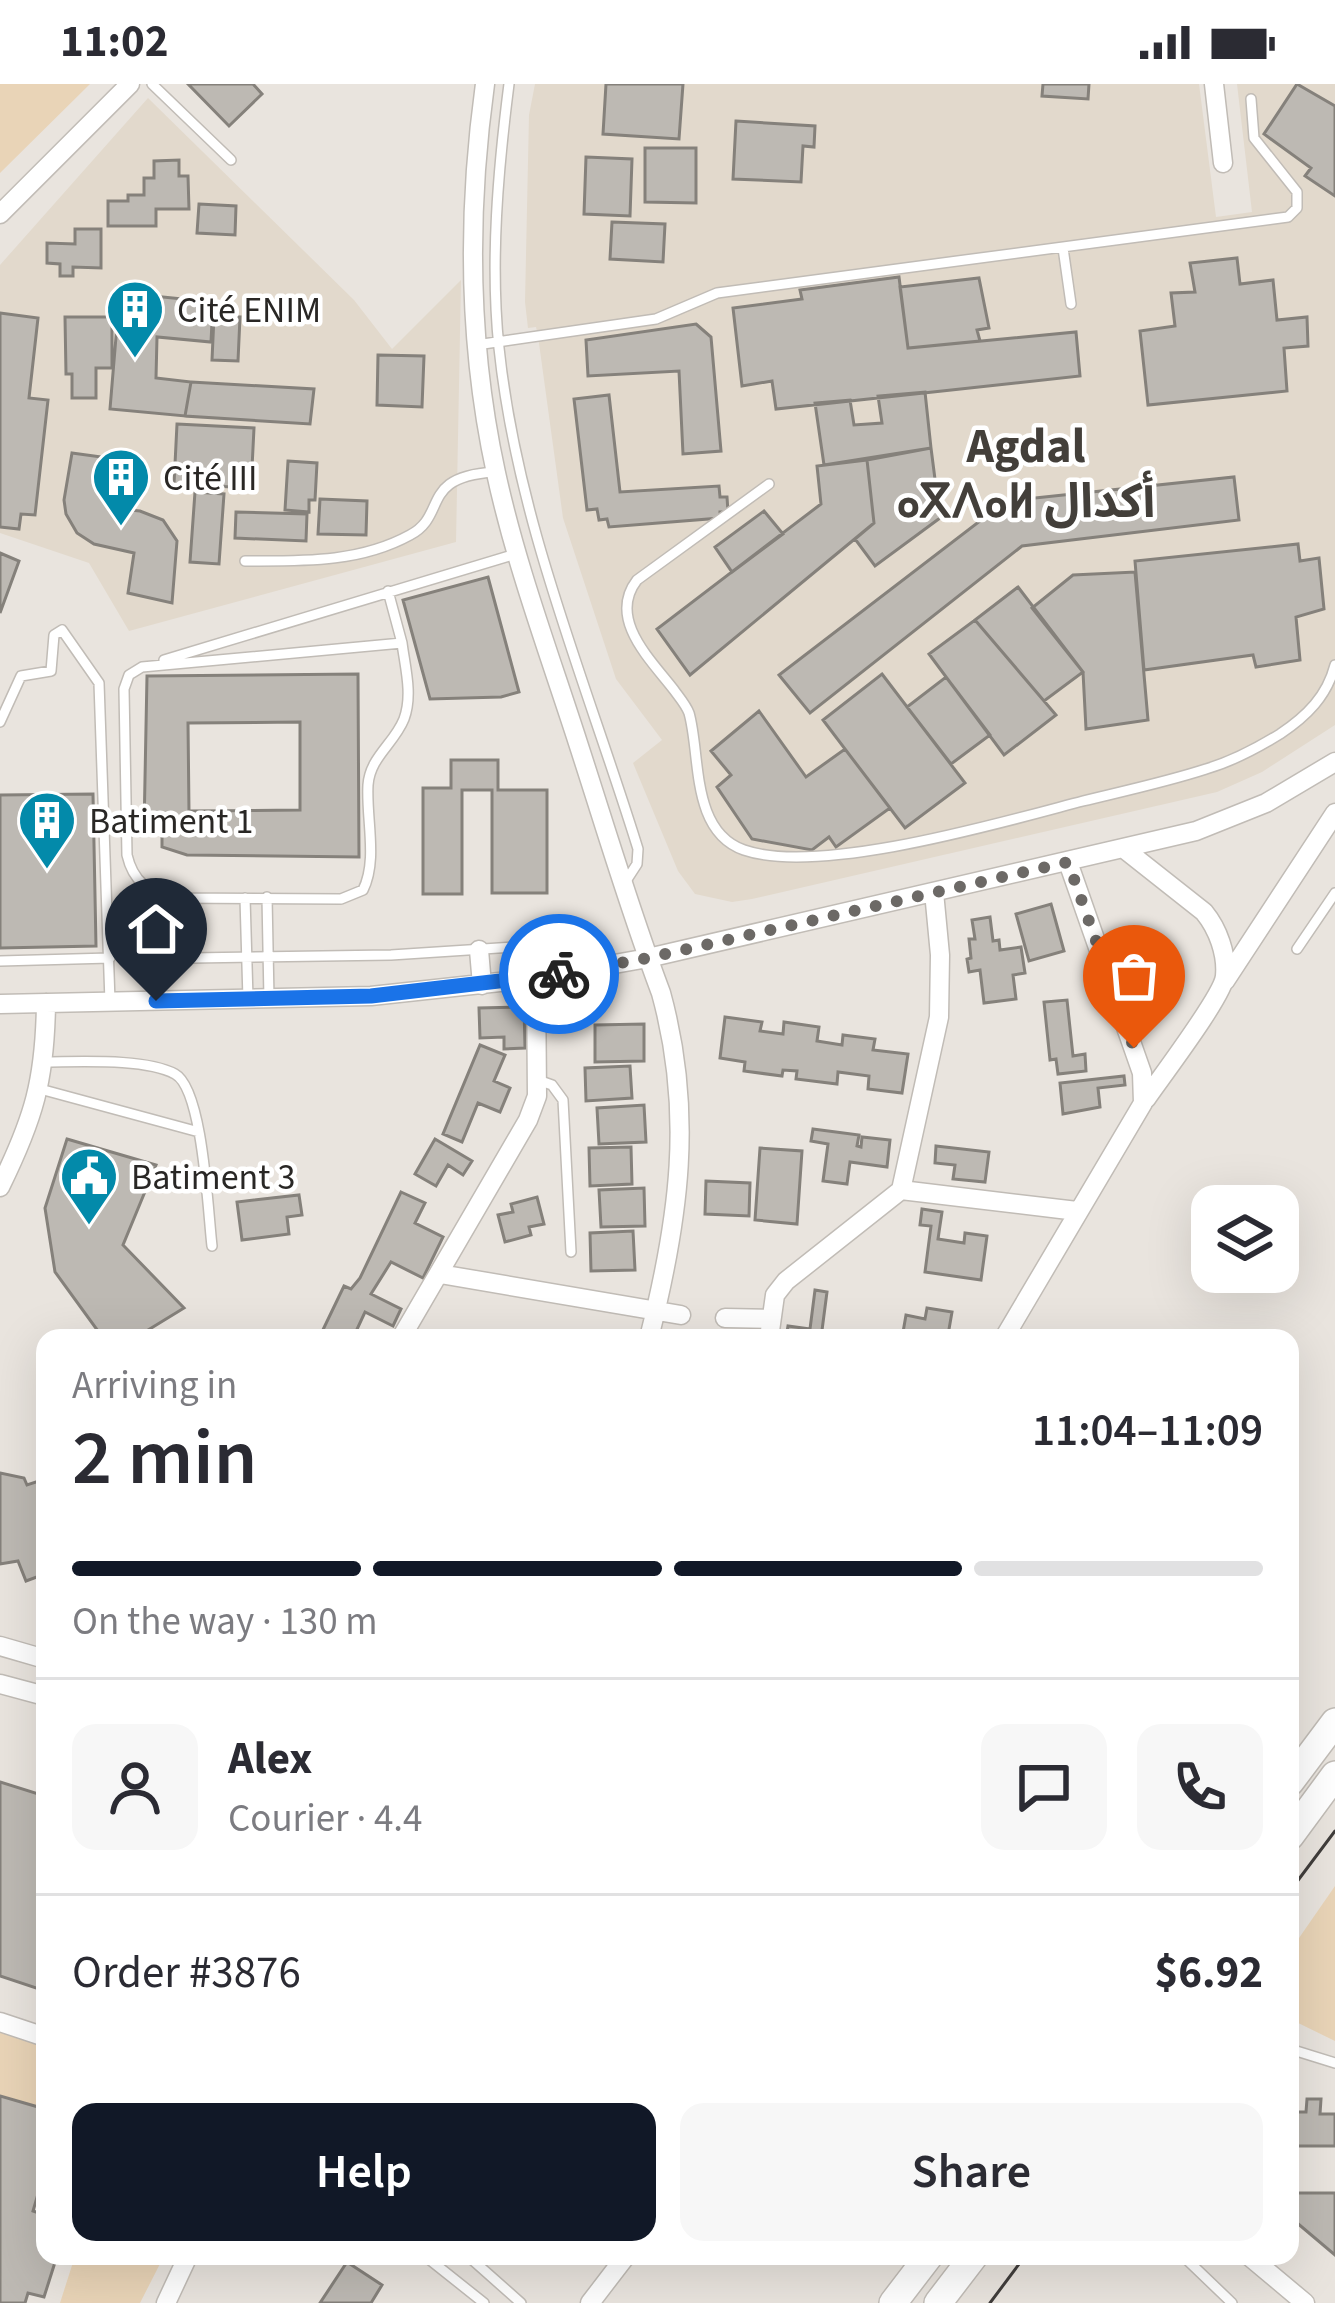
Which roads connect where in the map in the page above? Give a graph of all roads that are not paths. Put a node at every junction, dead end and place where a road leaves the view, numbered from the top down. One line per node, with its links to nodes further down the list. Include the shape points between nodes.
1 (130, 84): 9 (street)
2 (152, 84): 7 (lane)
3 (485, 84): 13 (street, via 474,195)
4 (509, 84): 12 (lane)
5 (1214, 84): 8 (street)
6 (1251, 99): 10 (lane, via 1254,138 1297,192 1293,213)
7 (231, 160)
8 (1223, 163)
9 (0, 214)
10 (1063, 248): 11 (lane); 12 (lane, via 717,293 656,319)
11 (1070, 304)
12 (498, 342): 13 (lane); 28 (lane, via 536,530 638,849)
13 (476, 345): 14 (street)
14 (496, 472): 16 (street); 17 (lane, via 460,477 438,495 418,530 364,554)
15 (769, 484): 22 (lane, via 629,593 630,630 688,712 700,794 719,831 744,850 827,856 976,829 1210,768 1279,734)
16 (517, 554): 18 (lane); 28 (street)
17 (245, 561)
18 (388, 591): 19 (lane); 21 (lane)
19 (402, 643): 21 (lane); 31 (lane, via 408,705 371,768 363,890 349,898)
20 (1335, 665): 22 (lane)
21 (142, 667): 32 (lane, via 124,689 130,868 152,893)
22 (1332, 687)
23 (0, 722): 38 (lane, via 22,676 51,671 55,632 62,630 99,683)
24 (1335, 762): 26 (street, via 1232,818)
25 (1335, 813): 43 (street)
26 (1124, 848): 27 (street); 43 (street, via 1214,924)
27 (1068, 862): 29 (street); 52 (street, via 1142,1073)
28 (624, 884): 39 (street)
29 (934, 892): 39 (street); 55 (street, via 938,1017)
30 (1335, 893): 34 (lane)
31 (267, 897): 32 (lane); 37 (lane)
32 (245, 898): 36 (lane)
33 (515, 947): 35 (lane)
34 (1297, 949)
35 (479, 950): 37 (lane); 44 (street)
36 (247, 957): 37 (lane); 40 (lane); 45 (lane)
37 (268, 957): 45 (lane)
38 (110, 958): 41 (lane); 46 (lane)
39 (648, 958): 42 (street); 60 (street, via 671,1030 682,1106 679,1183)
40 (127, 959)
41 (0, 961)
42 (536, 978): 44 (street); 50 (street)
43 (1225, 980): 52 (street)
44 (482, 985): 45 (street)
45 (258, 999): 46 (street)
46 (110, 1002): 47 (street)
47 (46, 1003): 48 (street); 49 (street)
48 (0, 1004)
49 (44, 1062): 51 (street); 53 (lane, via 145,1066 179,1076)
50 (538, 1080): 58 (lane, via 563,1100); 59 (street, via 528,1120)
51 (40, 1089): 53 (lane); 54 (street)
52 (1143, 1103): 56 (street)
53 (199, 1132): 57 (lane)
54 (0, 1186)
55 (901, 1190): 56 (street); 63 (street, via 786,1281)
56 (1077, 1211): 66 (street)
57 (212, 1246)
58 (571, 1252)
59 (440, 1274): 60 (street); 64 (street)
60 (656, 1310): 61 (street); 65 (street)
61 (681, 1315)
62 (724, 1318): 63 (street)
63 (770, 1328)
64 (406, 1329)
65 (651, 1329)
66 (1009, 1329)
67 (0, 1646): 68 (street)
68 (36, 1656)
69 (0, 1684): 70 (street)
70 (36, 1694)
71 (1335, 1722): 72 (street)
72 (1299, 1770)
73 (1335, 1775): 74 (street)
74 (1299, 1824)
75 (0, 2022): 76 (street)
76 (36, 2034)
77 (1299, 2052): 78 (lane)
78 (1335, 2063)
79 (184, 2265): 87 (street)
80 (436, 2265): 88 (lane)
81 (478, 2265): 89 (lane)
82 (619, 2265): 90 (street)
83 (921, 2265): 91 (street)
84 (967, 2265): 92 (street)
85 (1192, 2265): 93 (lane)
86 (1260, 2265): 94 (street)
87 (166, 2303)
88 (484, 2303)
89 (521, 2303)
90 (590, 2303)
91 (892, 2303)
92 (938, 2303)
93 (1232, 2303)
94 (1305, 2303)

